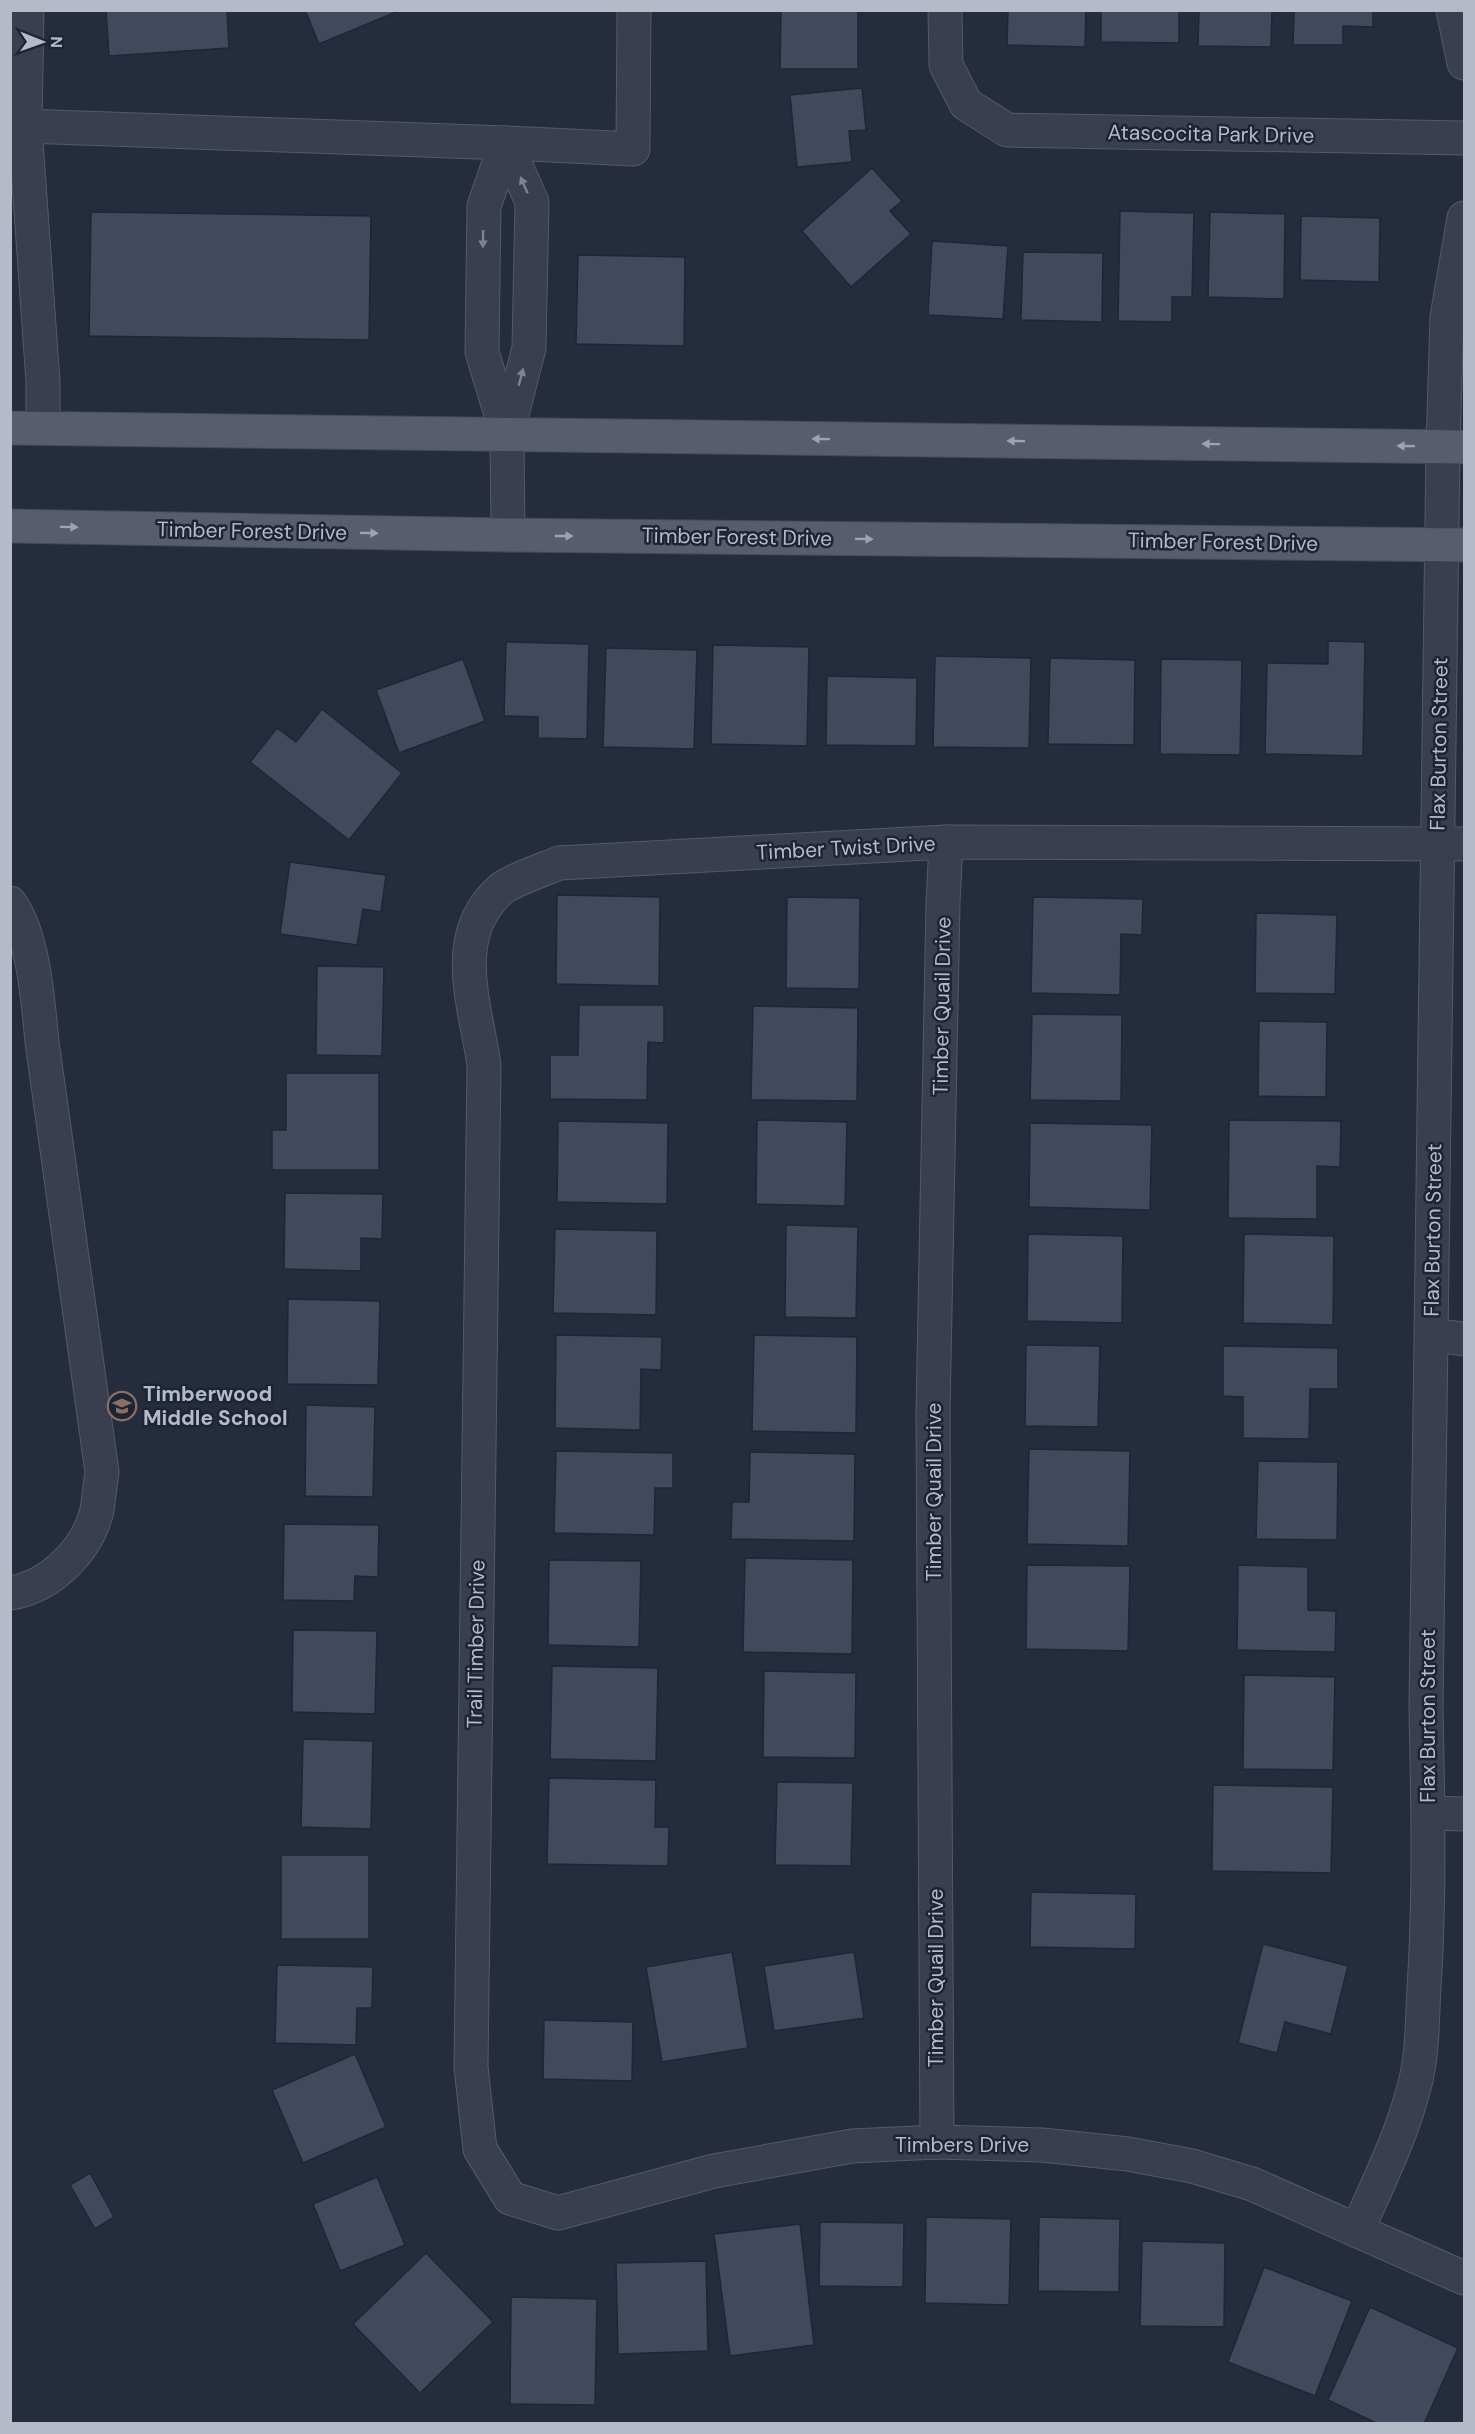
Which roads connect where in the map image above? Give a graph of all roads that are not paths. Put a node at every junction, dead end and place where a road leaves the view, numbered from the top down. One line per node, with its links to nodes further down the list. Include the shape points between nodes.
1 (27, 10): 6 (street)
2 (634, 10): 8 (street, via 633,149)
3 (945, 10): 7 (street, Atascocita Park Drive, via 946,65 966,104 1007,130)
4 (1453, 10): 5 (street)
5 (1464, 63)
6 (25, 126): 8 (street); 11 (street)
7 (1464, 138)
8 (506, 142): 12 (street, one-way to 12, via 484,206 482,352); 12 (street, one-way to 8, via 529,348 532,202)
9 (1464, 218): 13 (street, Flax Burton Street, via 1447,317)
10 (10, 428): 11 (main road)
11 (43, 428): 12 (main road)
12 (507, 434): 13 (main road, one-way to 12); 15 (street)
13 (1454, 447): 16 (street, Flax Burton Street)
14 (10, 526): 15 (main road, Timber Forest Drive, one-way to 15)
15 (508, 535): 16 (main road, Timber Forest Drive, one-way to 16)
16 (1453, 545): 18 (street, Flax Burton Street)
17 (946, 842): 18 (street, Timber Twist Drive); 20 (street, Timber Twist Drive, via 559,863 501,889 480,916 468,953 469,983 484,1065); 27 (street, Timber Quail Drive, via 933,1413)
18 (1451, 844): 21 (street, Flax Burton Street)
19 (10, 903): 23 (street, via 21,917 38,992 102,1472 97,1511 84,1543 56,1572 24,1591)
20 (483, 1145): 26 (street, Trail Timber Drive, via 471,2067)
21 (1432, 1335): 22 (street); 24 (street, Flax Burton Street, via 1426,1709)
22 (1464, 1338)
23 (10, 1593)
24 (1429, 1813): 25 (street); 28 (street, Flax Burton Street, via 1420,2057 1403,2124)
25 (1464, 1814)
26 (479, 2141): 27 (street, Timbers Drive, via 510,2198 558,2213 714,2171 806,2153 852,2146)
27 (937, 2142): 28 (street, Timbers Drive, via 1042,2145 1128,2154 1192,2166 1252,2184)
28 (1357, 2231): 29 (street, Timbers Drive)
29 (1464, 2278)

